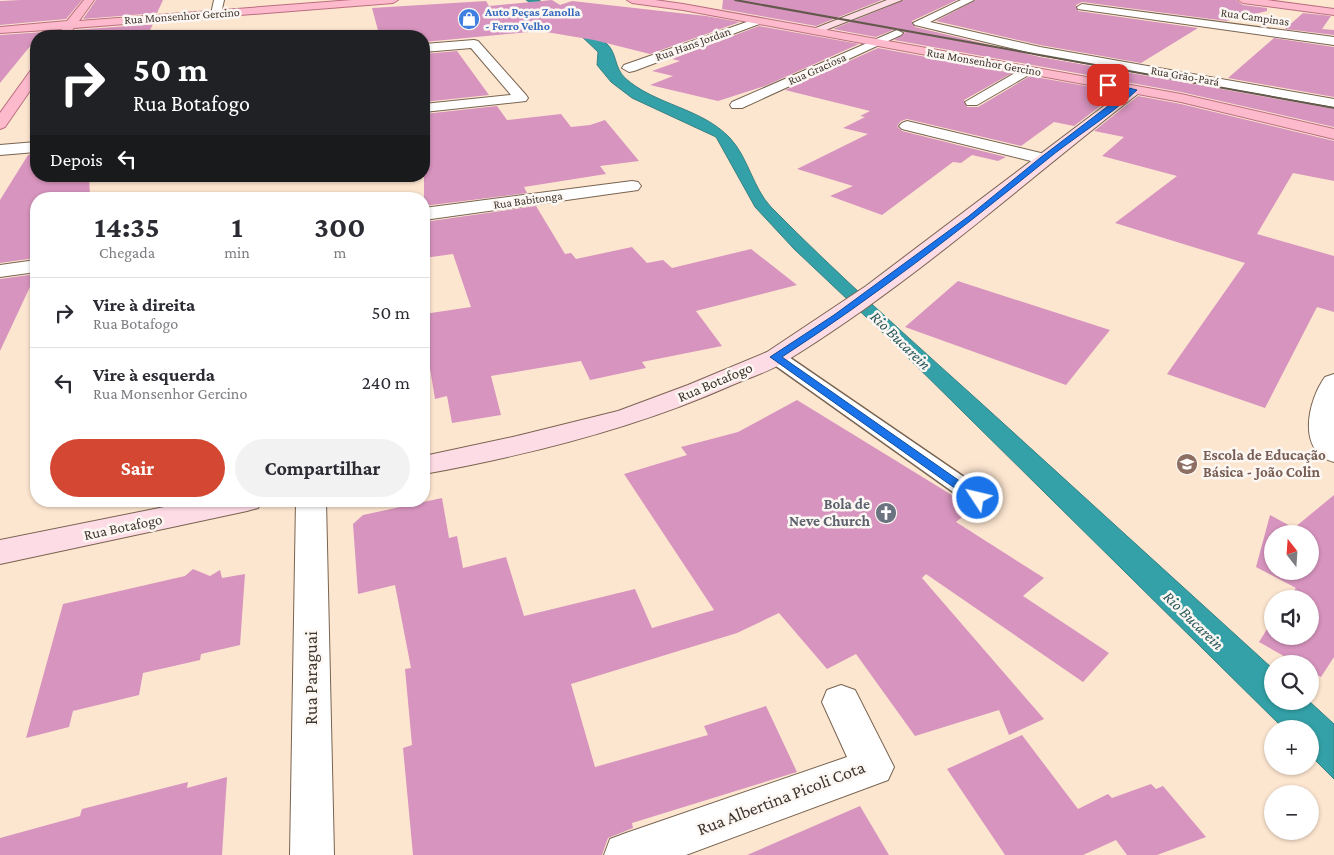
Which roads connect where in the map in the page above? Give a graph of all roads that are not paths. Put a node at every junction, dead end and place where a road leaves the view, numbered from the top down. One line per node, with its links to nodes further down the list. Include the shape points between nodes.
1 (89, 0): 13 (main road)
2 (219, 0): 11 (street)
3 (393, 0): 11 (main road, Rua Monsenhor Gercino)
4 (632, 0): 12 (main road, Rua Monsenhor Gercino)
5 (897, 0): 16 (street)
6 (969, 0): 26 (street, Rua Grão-Pará, via 919,23 1040,51)
7 (1243, 0): 8 (main road)
8 (1262, 1): 10 (main road)
9 (1082, 8): 18 (street, Rua Campinas)
10 (1334, 12)
11 (216, 14): 13 (main road, Rua Monsenhor Gercino)
12 (758, 21): 16 (main road, Rua Monsenhor Gercino); 21 (street, Rua Hans Jordan)
13 (71, 25): 14 (main road, Rua Monsenhor Gercino); 15 (main road)
14 (0, 30)
15 (67, 30)
16 (814, 31): 19 (main road, Rua Monsenhor Gercino)
17 (897, 33): 19 (street, Rua Graciosa)
18 (1334, 41)
19 (876, 42): 22 (main road, Rua Monsenhor Gercino); 27 (street, Rua Graciosa)
20 (430, 48): 28 (street, via 474,44 521,98)
21 (629, 68)
22 (1027, 70): 24 (main road, Rua Monsenhor Gercino); 25 (street)
23 (30, 82): 29 (main road)
24 (1134, 90): 31 (main road, Rua Monsenhor Gercino); 34 (street, Rua Botafogo)
25 (972, 102)
26 (1334, 103)
27 (737, 105)
28 (430, 107)
29 (0, 124)
30 (907, 126): 34 (street)
31 (1334, 134)
32 (30, 148): 33 (street)
33 (0, 150)
34 (1043, 159): 39 (street, Rua Botafogo, via 972,218 874,291)
35 (632, 186): 36 (street, Rua Babitonga)
36 (430, 213)
37 (30, 267): 38 (street)
38 (0, 271)
39 (776, 357): 42 (street, Rua Botafogo, via 627,417); 43 (lane)
40 (1334, 382): 41 (street, via 1323,408 1321,428 1327,446)
41 (1334, 453)
42 (430, 464)
43 (978, 498)
44 (217, 507): 46 (street, Rua Botafogo)
45 (310, 507): 48 (street, Rua Paraguai)
46 (0, 552)
47 (841, 702): 49 (street, Rua Albertina Picoli Cota, via 873,767)
48 (312, 855)
49 (626, 855)

